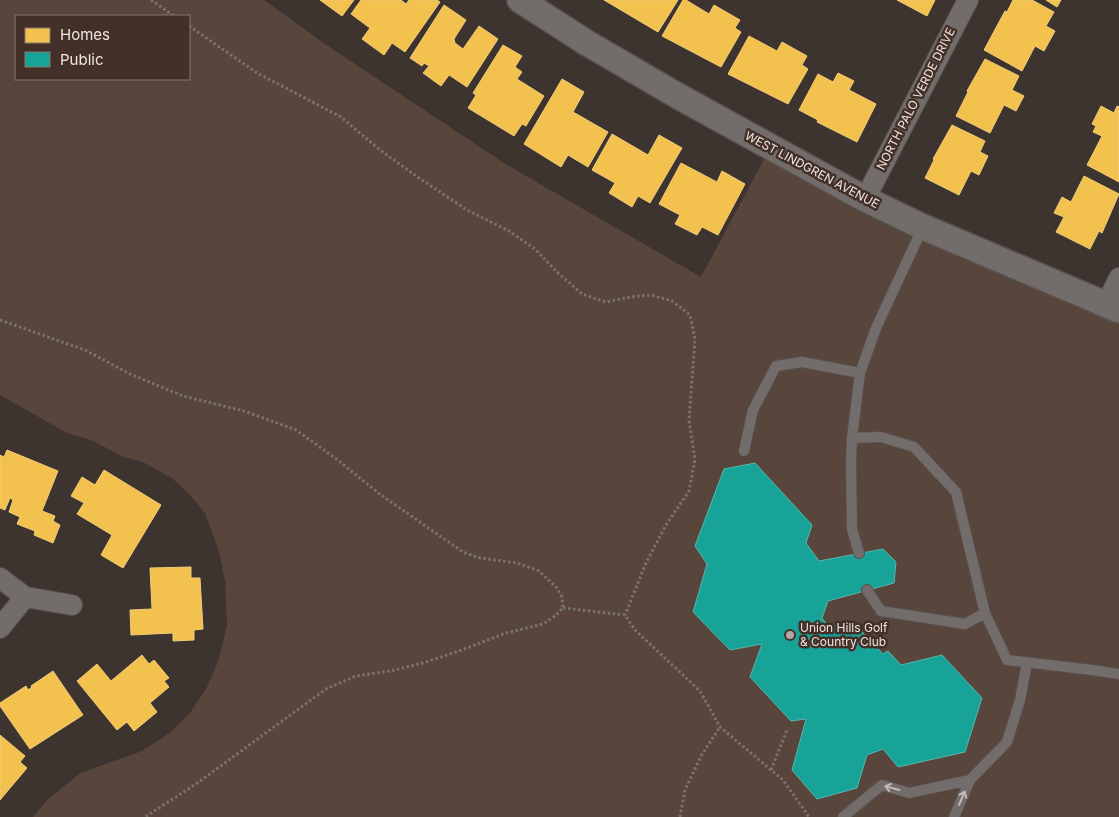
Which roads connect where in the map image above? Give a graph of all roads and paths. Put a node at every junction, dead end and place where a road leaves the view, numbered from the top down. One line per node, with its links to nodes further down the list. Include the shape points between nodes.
1 (151, 0): 4 (path)
2 (520, 0): 6 (street, WEST LINDGREN AVENUE, via 678,96)
3 (968, 0): 6 (street, NORTH PALO VERDE DRIVE)
4 (173, 15)
5 (190, 27): 21 (path, via 257,73 341,117 380,150 466,210 536,249 582,294 606,302 651,295 672,301 690,315 696,340 689,420 695,460 689,491 646,563)
6 (865, 199): 7 (street, WEST LINDGREN AVENUE)
7 (923, 227): 9 (street, WEST LINDGREN AVENUE); 11 (lane, via 876,328)
8 (1119, 278): 9 (street)
9 (1113, 308)
10 (0, 320): 19 (path, via 85,350 130,374 183,396 244,411 296,430 380,495 462,552 539,571 557,588 562,597)
11 (860, 373): 12 (lane); 13 (lane, via 802,362 776,366 752,410)
12 (852, 438): 14 (lane, via 852,528); 20 (lane, via 881,437 914,447 956,492)
13 (744, 451)
14 (859, 553)
15 (0, 578): 17 (street)
16 (867, 590): 20 (lane, via 881,610 965,624)
17 (25, 597): 18 (street); 22 (street)
18 (72, 606)
19 (562, 608): 21 (path); 29 (path, via 543,624 506,633 423,663 356,676 326,689 196,784)
20 (985, 613): 23 (lane, via 1006,660)
21 (625, 615): 25 (path, via 635,630 700,691)
22 (0, 628)
23 (1027, 663): 24 (lane); 28 (lane, via 1007,742)
24 (1119, 674)
25 (720, 727): 27 (path); 30 (path, via 701,756 685,790)
26 (787, 730): 27 (path)
27 (771, 770): 31 (path, via 783,780)
28 (970, 780): 32 (lane, one-way to 32, via 910,793 882,786); 33 (lane, one-way to 28)
29 (145, 817)
30 (680, 817)
31 (809, 817)
32 (843, 817)
33 (954, 817)

